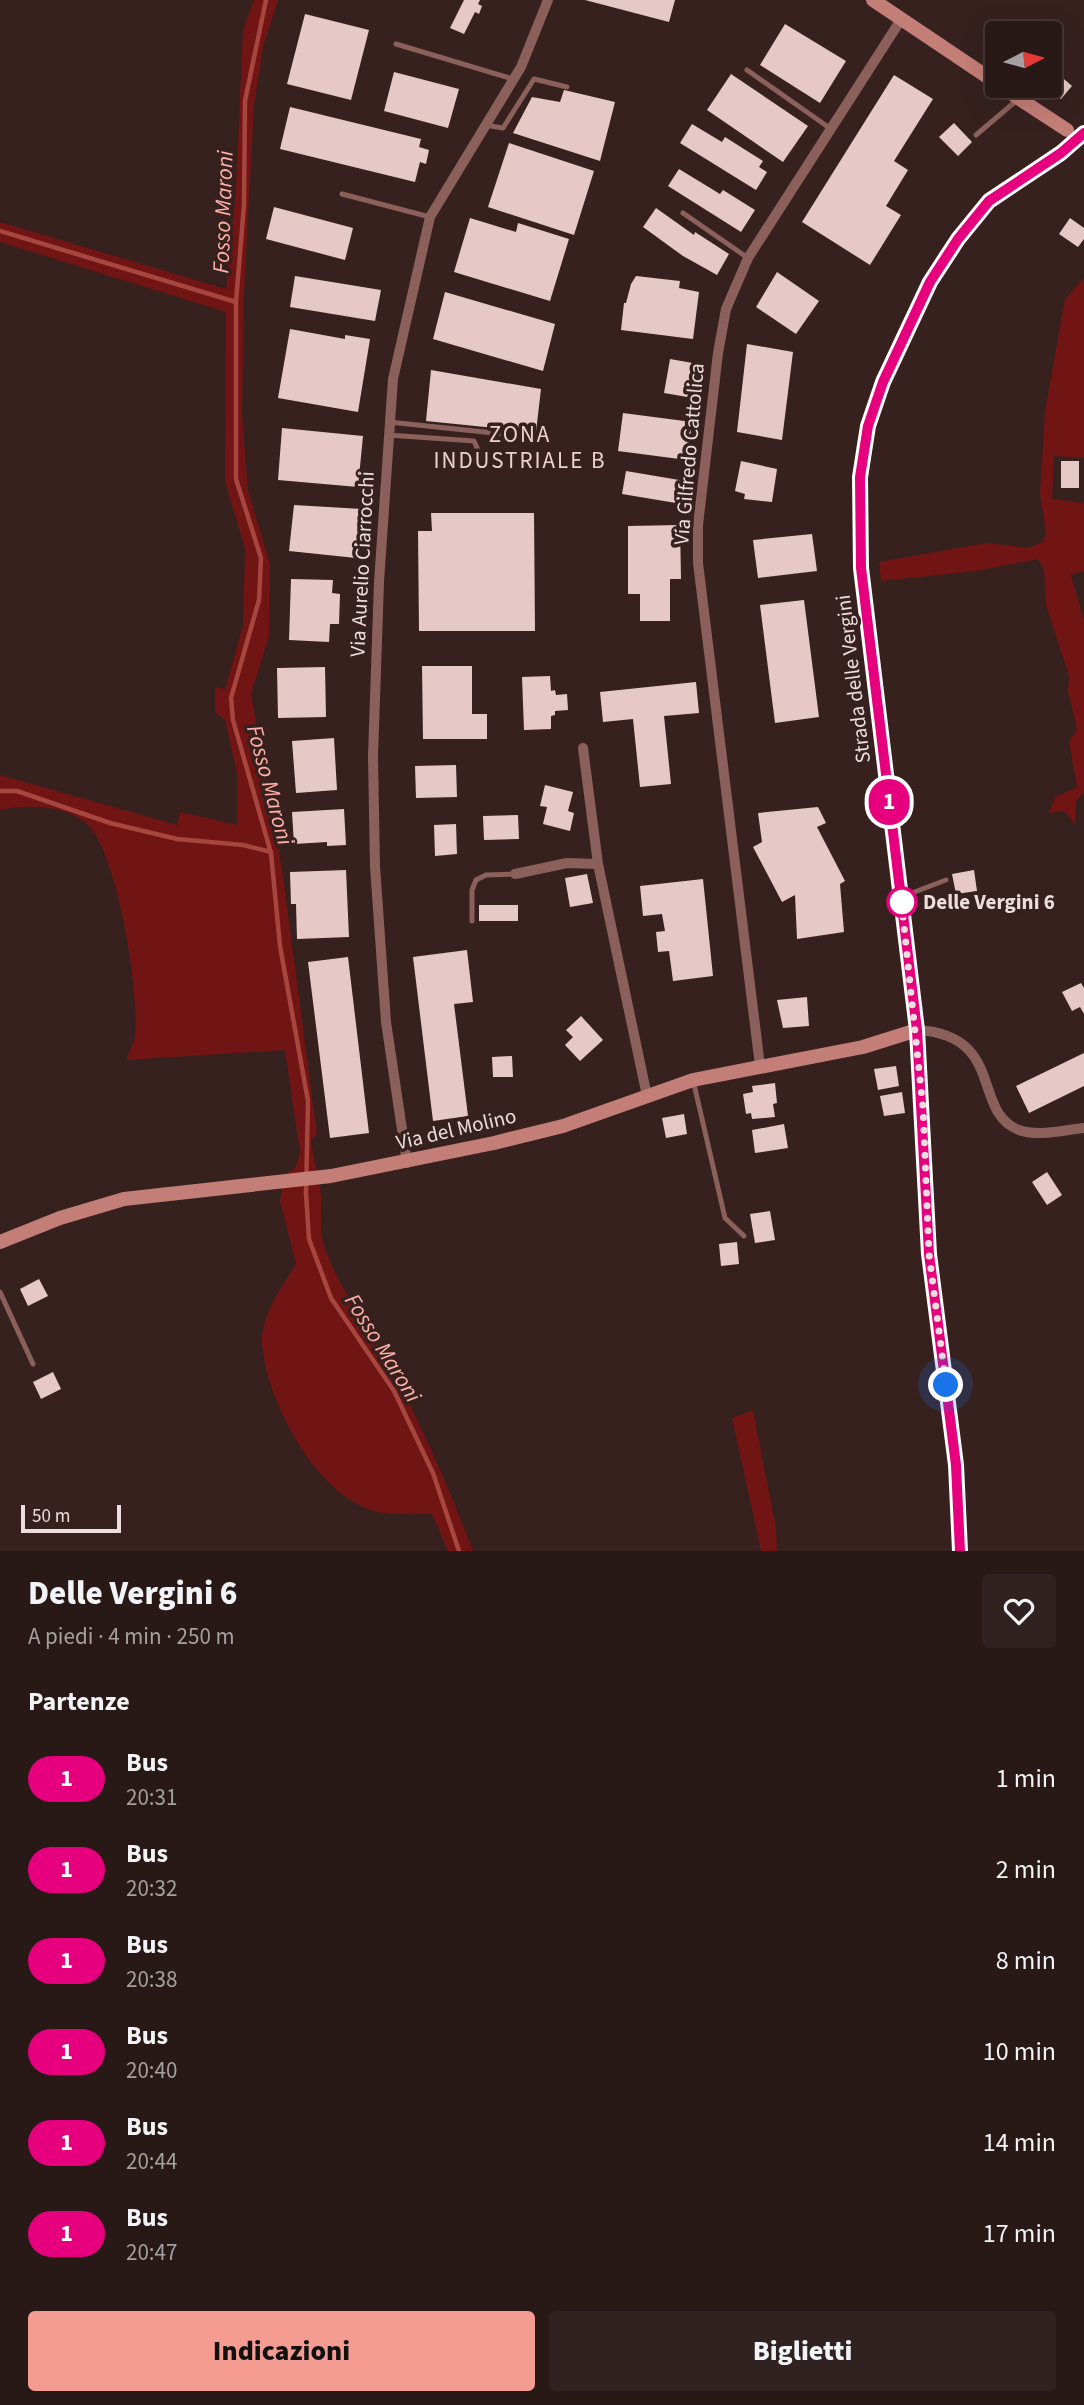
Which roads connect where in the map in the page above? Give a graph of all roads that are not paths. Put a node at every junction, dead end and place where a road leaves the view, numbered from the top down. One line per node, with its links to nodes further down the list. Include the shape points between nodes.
1 (548, 0): 7 (street, Via Aurelio Ciarrocchi)
2 (873, 0): 3 (main road)
3 (902, 18): 6 (main road); 11 (street, Via Gilfredo Cattolica)
4 (396, 44): 7 (lane)
5 (747, 70): 11 (lane)
6 (985, 75)
7 (513, 79): 10 (street, Via Aurelio Ciarrocchi)
8 (567, 87): 10 (lane, via 534,79 503,128)
9 (1019, 99): 12 (main road); 14 (lane)
10 (485, 125): 17 (street, Via Aurelio Ciarrocchi)
11 (831, 128): 18 (street, Via Gilfredo Cattolica)
12 (1067, 130)
13 (1084, 133): 27 (main road, Strada delle Vergini, via 989,201 958,239 901,340 868,426 860,477 861,568)
14 (976, 135)
15 (342, 194): 17 (lane)
16 (683, 214): 18 (lane)
17 (430, 217): 19 (street, Via Aurelio Ciarrocchi, via 398,349)
18 (748, 258): 30 (street, Via Gilfredo Cattolica, via 726,309 718,352 698,525 698,563)
19 (389, 422): 20 (lane); 21 (street, Via Aurelio Ciarrocchi)
20 (503, 434)
21 (388, 435): 22 (lane, via 474,441); 34 (street, Via Aurelio Ciarrocchi, via 378,595 375,852 386,1022)
22 (481, 457)
23 (583, 747): 24 (street)
24 (598, 864): 25 (street, via 567,863); 32 (street)
25 (515, 874): 28 (lane, via 476,880)
26 (946, 880): 27 (lane)
27 (901, 897): 29 (main road, Strada delle Vergini)
28 (472, 922)
29 (917, 1030): 30 (main road, Via del Molino, via 863,1047); 33 (street, via 945,1034 974,1053 995,1104 1017,1130); 39 (main road, Strada delle Vergini, via 929,1254 956,1465)
30 (760, 1066): 31 (main road, Via del Molino)
31 (693, 1080): 32 (main road, Via del Molino); 35 (lane, via 725,1218)
32 (647, 1096): 34 (main road, Via del Molino, via 563,1126)
33 (1084, 1128)
34 (407, 1163): 36 (main road, Via del Molino, via 124,1199)
35 (744, 1236)
36 (0, 1242)
37 (0, 1292): 38 (lane)
38 (33, 1364)
39 (960, 1551)

